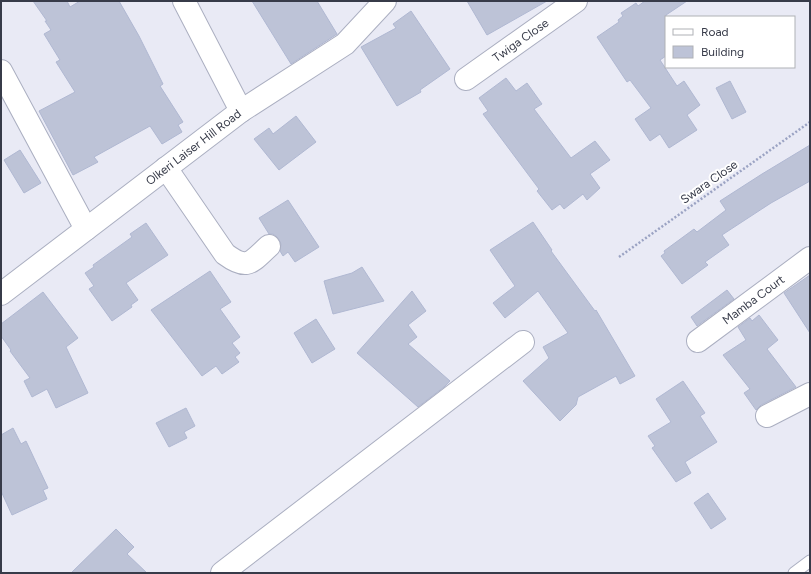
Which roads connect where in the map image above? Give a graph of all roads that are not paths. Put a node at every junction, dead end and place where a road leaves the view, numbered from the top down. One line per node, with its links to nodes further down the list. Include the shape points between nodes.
1 (184, 1): 6 (street)
2 (385, 1): 6 (street, Olkeri Laiser Hill Road, via 345,44)
3 (576, 1): 5 (street, Twiga Close)
4 (1, 71): 8 (street)
5 (466, 79)
6 (241, 111): 7 (street, Olkeri Laiser Hill Road)
7 (166, 168): 8 (street, Olkeri Laiser Hill Road); 9 (street, via 225,254 236,262 245,264 253,261)
8 (86, 229): 11 (street, Olkeri Laiser Hill Road)
9 (269, 246)
10 (810, 258): 13 (street, Mamba Court)
11 (1, 294)
12 (523, 342): 17 (street)
13 (698, 342)
14 (810, 394): 15 (street)
15 (767, 416)
16 (810, 561): 18 (lane)
17 (222, 573)
18 (794, 573)

